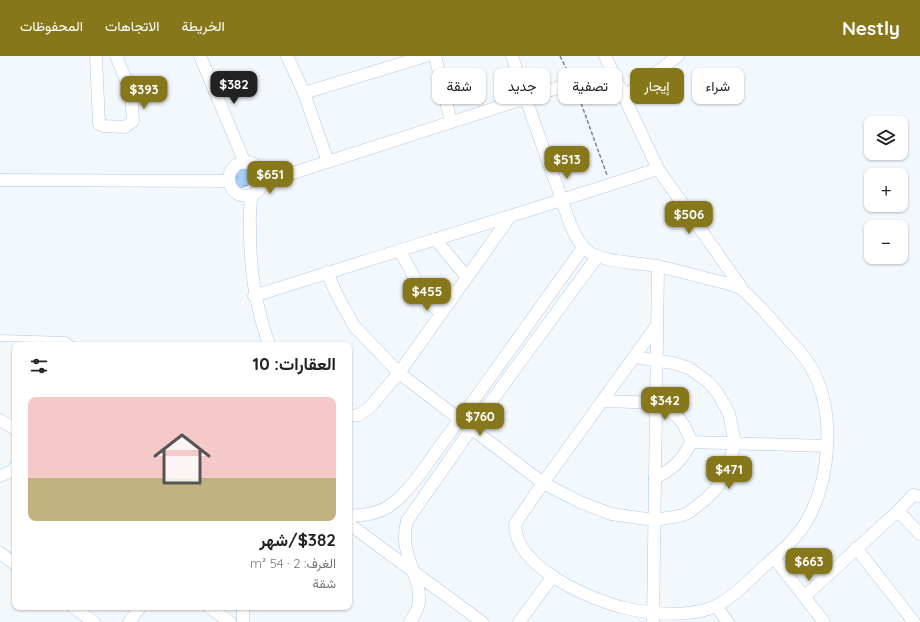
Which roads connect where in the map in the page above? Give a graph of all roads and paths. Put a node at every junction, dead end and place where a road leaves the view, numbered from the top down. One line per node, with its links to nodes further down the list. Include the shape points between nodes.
1 (96, 56): 2 (street, via 99,124 125,127 133,122 131,92)
2 (116, 56)
3 (200, 56): 20 (street)
4 (287, 56): 13 (street)
5 (426, 56): 13 (street)
6 (436, 56): 18 (street)
7 (512, 56): 11 (street)
8 (560, 56): 12 (path)
9 (605, 56): 14 (street)
10 (678, 56): 14 (street)
11 (516, 68)
12 (566, 68)
13 (304, 94): 19 (street)
14 (625, 96): 21 (street)
15 (507, 104): 18 (street)
16 (528, 104): 27 (street)
17 (581, 104): 25 (path)
18 (451, 122): 19 (street)
19 (328, 162): 24 (street)
20 (245, 163): 23 (street, via 235,166); 24 (street, via 258,168)
21 (658, 169): 25 (street); 36 (street)
22 (0, 180): 23 (street)
23 (229, 181): 26 (street, via 234,192)
24 (262, 183): 26 (street)
25 (610, 185): 27 (street)
26 (252, 195): 37 (street, via 250,255)
27 (562, 200): 28 (street); 30 (street, via 572,228)
28 (509, 218): 29 (street); 35 (street)
29 (435, 239): 31 (street); 35 (street)
30 (583, 248): 32 (street); 50 (street)
31 (400, 251): 34 (street); 38 (street, via 418,284)
32 (597, 257): 33 (street); 52 (street)
33 (658, 266): 36 (street); 39 (street)
34 (327, 272): 37 (street); 45 (street, via 354,326)
35 (466, 276): 38 (street)
36 (740, 287): 55 (street, via 793,344 814,373 826,421)
37 (254, 296): 42 (street)
38 (440, 314): 45 (street)
39 (657, 325): 43 (street); 44 (street)
40 (0, 338): 41 (lane)
41 (68, 342)
42 (268, 342)
43 (634, 357): 44 (street); 46 (street)
44 (657, 360): 47 (street); 54 (street, via 689,368 713,387 728,413)
45 (399, 373): 48 (street, via 369,408 359,415); 50 (street)
46 (602, 401): 47 (street); 59 (street)
47 (656, 404): 53 (street, via 671,410 677,416 687,430); 58 (street)
48 (352, 416)
49 (0, 420): 51 (street)
50 (459, 420): 52 (street); 62 (street, via 404,493 392,504 364,516)
51 (12, 427)
52 (471, 429): 59 (street); 70 (street, via 407,521 404,540)
53 (691, 442): 54 (street); 58 (street, via 681,461)
54 (735, 444): 55 (street); 63 (street, via 722,478 706,499 688,513)
55 (827, 446): 68 (street, via 821,482 807,520)
56 (12, 471): 57 (street)
57 (0, 476)
58 (655, 478): 63 (street)
59 (543, 483): 63 (street, via 601,511); 71 (street, via 515,524 515,533 522,548)
60 (920, 496): 61 (street, via 913,495)
61 (898, 511): 65 (street); 66 (street)
62 (352, 515)
63 (654, 520): 78 (street)
64 (352, 526): 70 (street)
65 (920, 534)
66 (856, 548): 72 (street); 88 (street)
67 (0, 553): 69 (street)
68 (774, 558): 72 (street); 73 (street)
69 (12, 562)
70 (412, 570): 83 (street, via 419,592 419,604); 84 (street)
71 (553, 576): 78 (street, via 573,589 605,603); 85 (street)
72 (805, 596): 87 (street)
73 (716, 606): 78 (street, via 702,611); 86 (street)
74 (77, 610): 79 (street)
75 (138, 610): 80 (street)
76 (213, 610): 81 (street)
77 (243, 610): 82 (street)
78 (653, 618)
79 (94, 622)
80 (128, 622)
81 (230, 622)
82 (243, 622)
83 (410, 622)
84 (482, 622)
85 (519, 622)
86 (728, 622)
87 (824, 622)
88 (914, 622)

